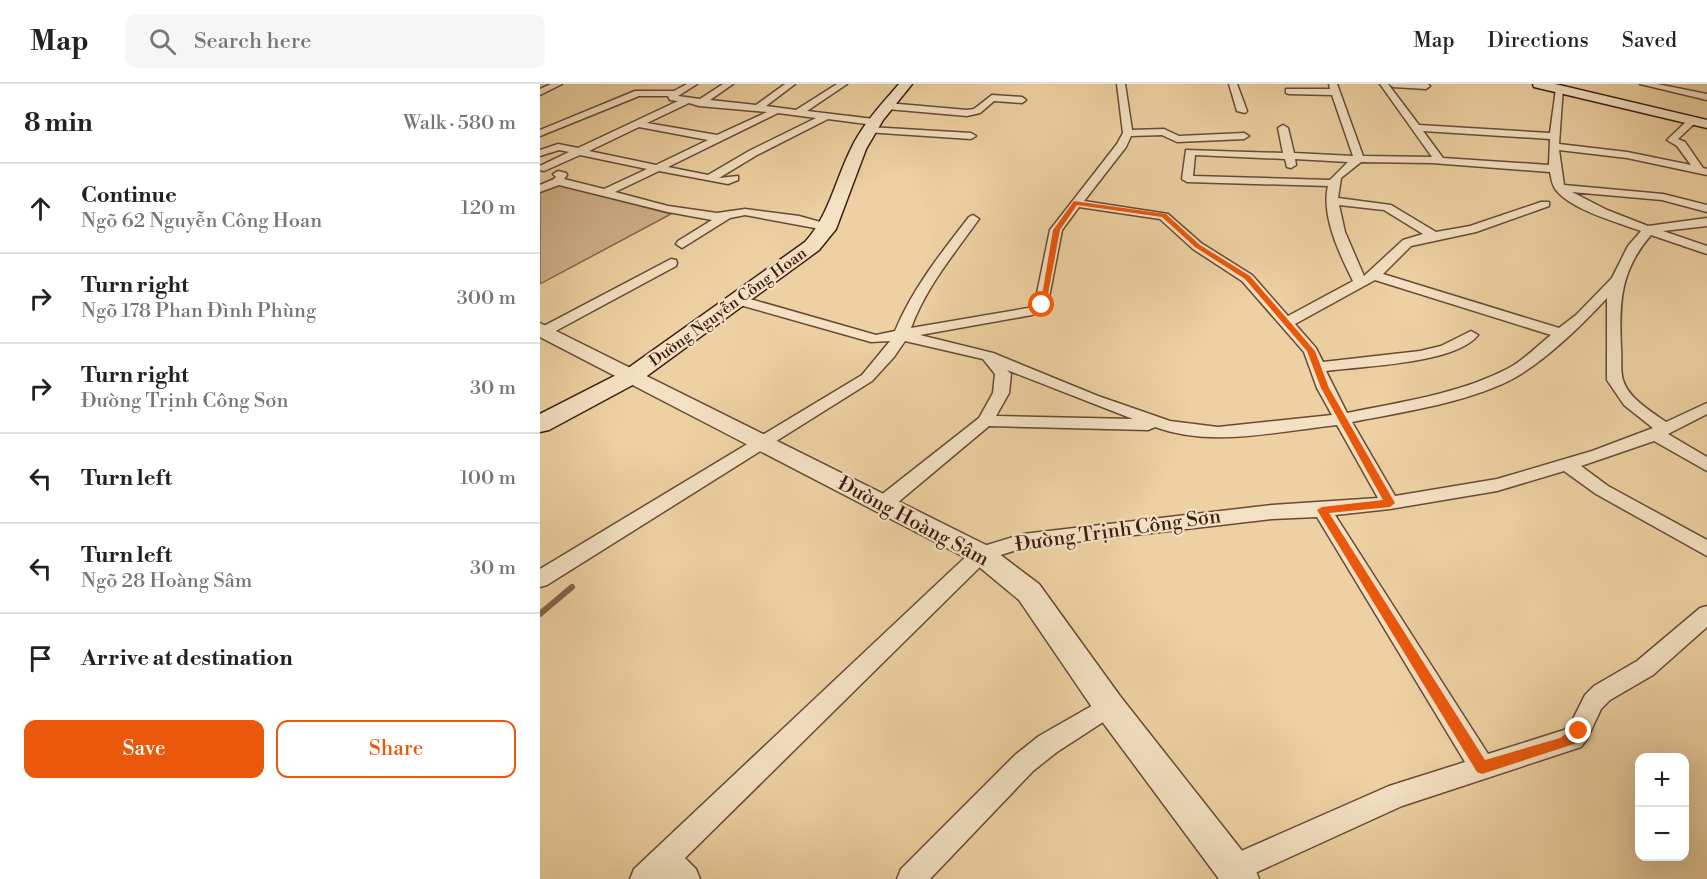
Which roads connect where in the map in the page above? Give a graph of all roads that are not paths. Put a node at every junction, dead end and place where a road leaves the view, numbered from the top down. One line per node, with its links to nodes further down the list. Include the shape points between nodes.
1 (558, 84): 16 (street)
2 (693, 84): 18 (street)
3 (729, 84): 22 (street)
4 (791, 84): 24 (street)
5 (843, 84): 27 (street)
6 (906, 84): 23 (main road, Đường Nguyễn Công Hoan)
7 (1121, 84): 35 (street)
8 (1233, 84): 26 (street)
9 (1384, 84): 33 (street)
10 (1393, 84): 13 (street)
11 (1539, 84): 15 (main road)
12 (1644, 84): 19 (street)
13 (1426, 86)
14 (1335, 88): 17 (street); 43 (street)
15 (1560, 89): 29 (main road); 39 (street)
16 (540, 92)
17 (1289, 92)
18 (675, 94): 21 (street, via 673,98); 34 (street, via 638,93)
19 (1707, 97)
20 (1022, 100): 23 (street, via 992,98 977,111 967,113)
21 (686, 101): 22 (street); 30 (street)
22 (699, 103): 24 (street)
23 (887, 106): 31 (main road, Đường Nguyễn Công Hoan)
24 (757, 109): 25 (street)
25 (776, 111): 27 (street); 38 (street)
26 (1242, 111)
27 (798, 113): 28 (street)
28 (825, 117): 31 (street); 50 (street)
29 (1700, 122): 48 (street, via 1672,140 1681,144)
30 (638, 124): 38 (street); 40 (street)
31 (872, 126): 36 (street); 64 (main road, Đường Nguyễn Công Hoan, via 858,148)
32 (1283, 128): 42 (street)
33 (1416, 128): 39 (street); 44 (street, via 1438,158)
34 (540, 133)
35 (1128, 134): 37 (street, via 1164,132 1177,139); 58 (street)
36 (971, 136)
37 (1244, 136)
38 (716, 138): 46 (street)
39 (1556, 141): 47 (street); 48 (street)
40 (581, 151): 41 (street, via 558,147); 45 (street); 46 (street)
41 (540, 153)
42 (1290, 156): 43 (street); 52 (street); 52 (street, via 1190,152 1187,179)
43 (1359, 159): 44 (street); 53 (street)
44 (1434, 160): 47 (street)
45 (542, 167): 51 (street, via 562,175)
46 (659, 167): 50 (street); 56 (street)
47 (1555, 169): 54 (street)
48 (1703, 171)
49 (734, 178): 50 (street, via 724,182)
50 (710, 179)
51 (558, 181): 55 (street); 56 (street)
52 (1294, 182): 53 (street)
53 (1334, 183): 57 (street)
54 (1560, 188): 60 (street, via 1663,197); 65 (street, via 1578,201)
55 (540, 189)
56 (605, 193): 61 (street, via 668,209)
57 (1333, 201): 66 (street, via 1387,207); 72 (street, via 1336,220)
58 (1076, 203): 74 (street, via 1164,216 1197,246 1247,278); 77 (street, via 1056,230 1039,309)
59 (1545, 204): 66 (street)
60 (1707, 209)
61 (726, 216): 64 (street, via 745,212); 67 (street)
62 (973, 219): 77 (street, via 912,307)
63 (1707, 222): 65 (street)
64 (827, 228): 73 (main road, Đường Nguyễn Công Hoan, via 812,246)
65 (1649, 229): 68 (street); 71 (street, via 1629,251)
66 (1436, 237): 70 (street, via 1407,243)
67 (682, 244)
68 (1707, 249)
69 (671, 263): 75 (street)
70 (1374, 275): 72 (street); 76 (street)
71 (1616, 281): 76 (street); 87 (street, via 1615,380 1618,388)
72 (1361, 283): 74 (street)
73 (738, 300): 77 (street, via 870,339); 81 (main road, Đường Nguyễn Công Hoan)
74 (1287, 322): 80 (street, via 1311,351)
75 (542, 330): 81 (street, Đường Hoàng Sâm)
76 (1563, 334): 83 (street, via 1515,371 1476,387 1420,404)
77 (901, 335): 79 (street); 88 (street, via 867,378)
78 (1471, 335): 80 (street, via 1446,349 1420,355)
79 (988, 356): 84 (street, via 1003,374 1001,393); 86 (street)
80 (1317, 367): 83 (street)
81 (632, 376): 85 (main road, Đường Nguyễn Công Hoan); 88 (street, Đường Hoàng Sâm)
82 (1707, 408): 87 (street, Đường Trịnh Công Sơn)
83 (1342, 419): 86 (street, via 1218,432); 91 (street)
84 (985, 421): 86 (street); 92 (street)
85 (540, 424)
86 (1168, 426)
87 (1660, 431): 89 (street, Đường Trịnh Công Sơn); 90 (street)
88 (762, 442): 92 (street, Đường Hoàng Sâm); 96 (street)
89 (1568, 465): 91 (street, Đường Trịnh Công Sơn, via 1497,485); 94 (street, via 1602,490)
90 (1707, 465)
91 (1390, 503): 93 (street, Đường Trịnh Công Sơn)
92 (883, 504): 95 (street, Đường Hoàng Sâm)
93 (1322, 510): 95 (street, Đường Trịnh Công Sơn, via 1272,512 1023,541); 99 (street)
94 (1707, 549)
95 (981, 554): 98 (street, Đường Hoàng Sâm, via 1029,592); 100 (street, Đường Trịnh Công Sơn)
96 (540, 579)
97 (1707, 614): 99 (street, via 1645,668 1602,693 1572,739)
98 (1109, 706): 101 (street, Đường Hoàng Sâm); 104 (street, via 1024,764)
99 (1482, 767): 101 (street, via 1398,795)
100 (666, 859): 102 (street, Đường Trịnh Công Sơn); 103 (street)
101 (1237, 874)
102 (644, 879)
103 (686, 879)
104 (911, 879)

